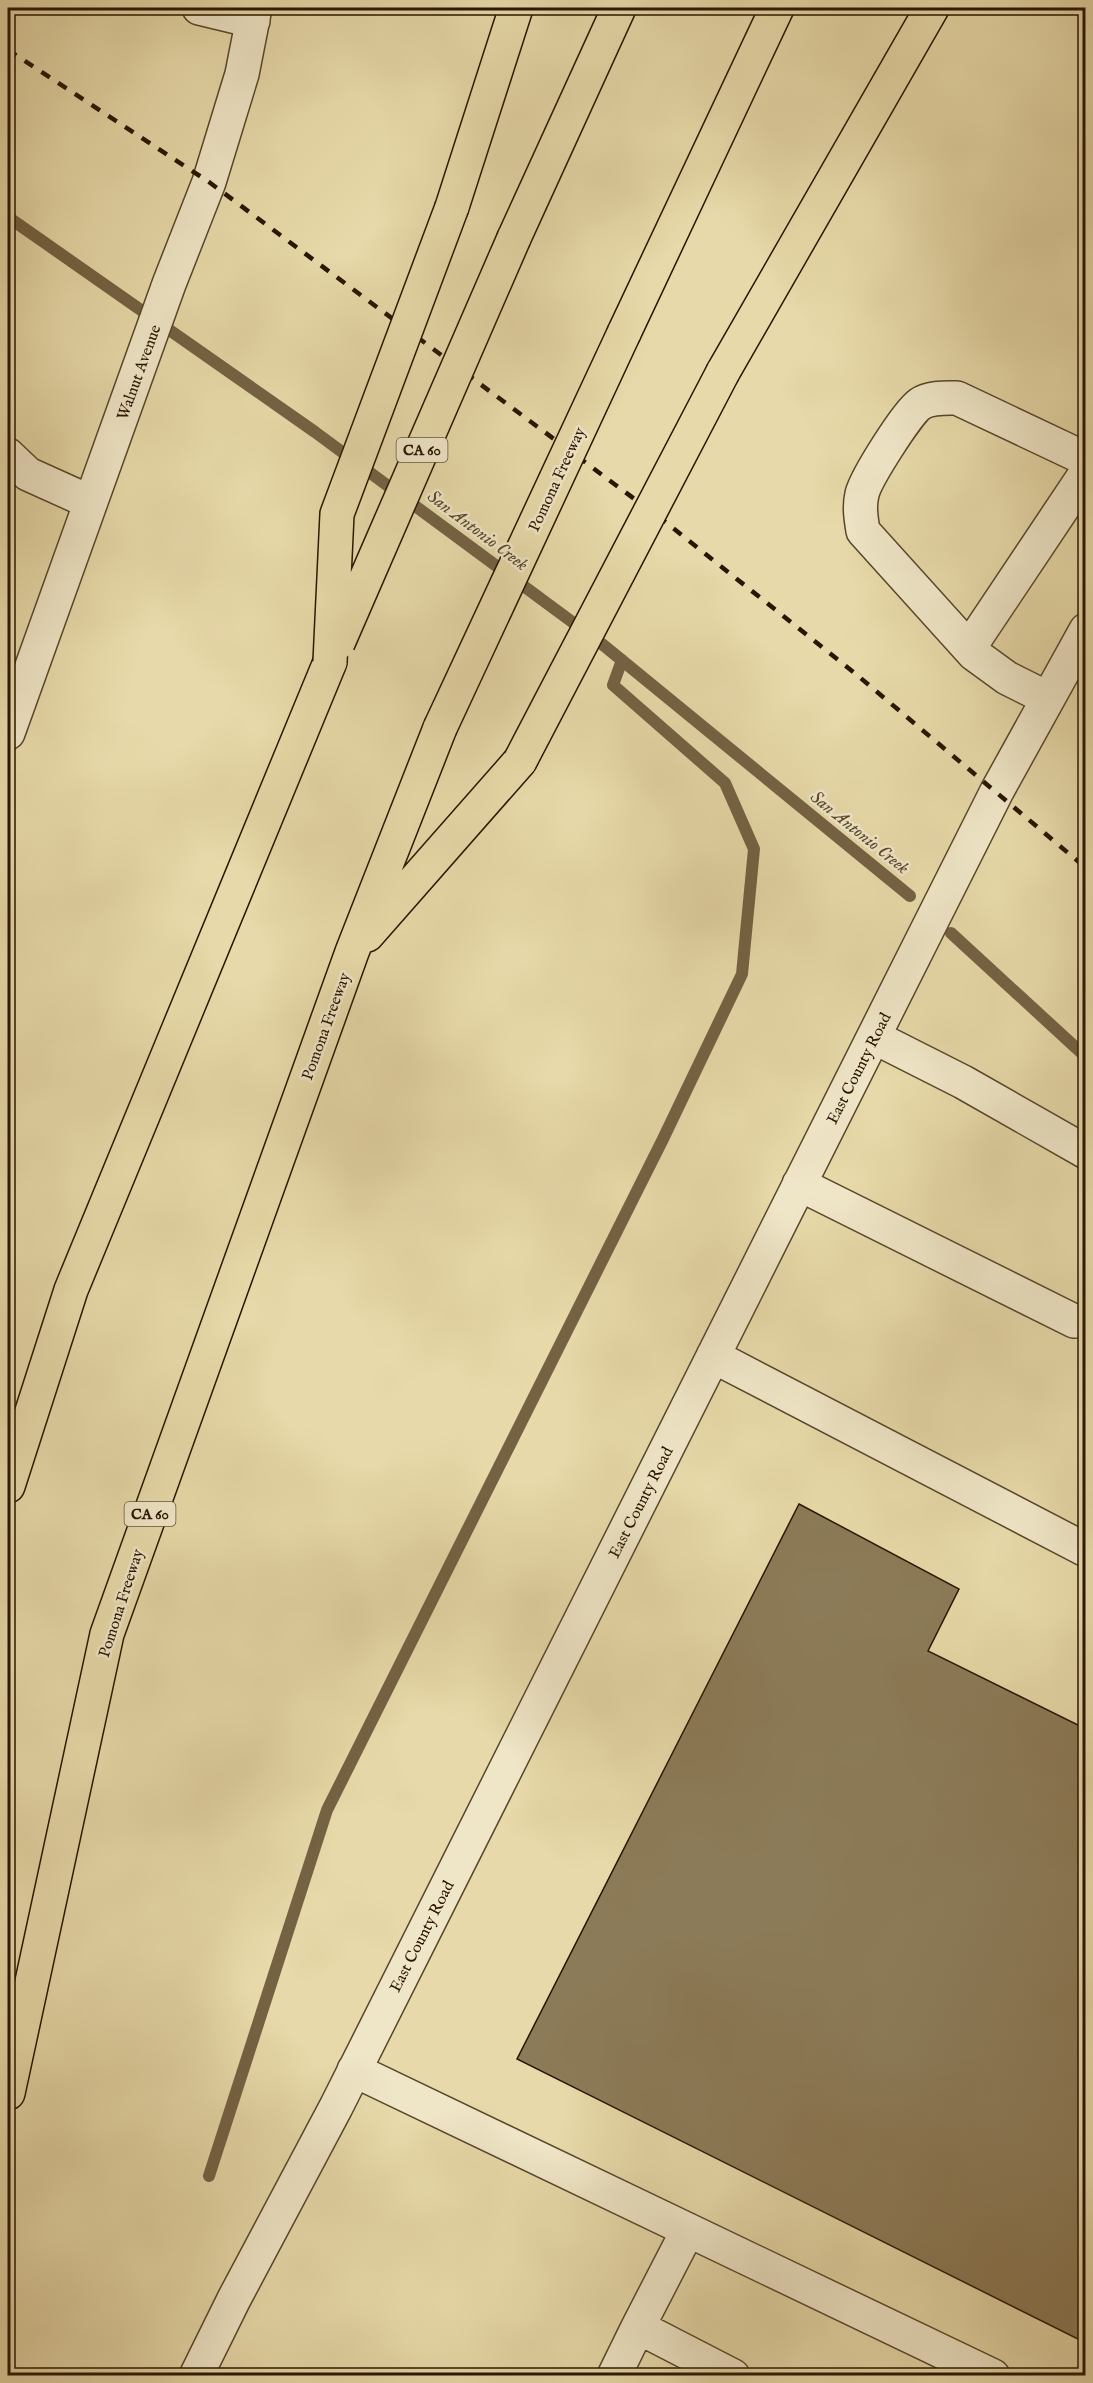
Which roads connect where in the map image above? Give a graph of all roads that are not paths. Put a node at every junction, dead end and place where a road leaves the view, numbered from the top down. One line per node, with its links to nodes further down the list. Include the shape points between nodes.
1 (199, 8): 6 (street)
2 (516, 8): 13 (highway, bridge, via 452,207 337,514)
3 (619, 8): 13 (highway, CA 60, bridge, via 514,238)
4 (932, 8): 16 (highway, bridge, via 723,372 520,761)
5 (775, 10): 16 (highway, Pomona Freeway / CA 60, bridge, via 440,728)
6 (254, 14): 10 (street, Walnut Avenue, via 242,74 209,183)
7 (8, 455): 10 (street, via 28,474)
8 (1086, 459): 12 (street, via 957,398 921,403 904,421 863,490 863,531)
9 (1086, 473): 12 (street)
10 (90, 502): 15 (street, Walnut Avenue)
11 (1086, 630): 14 (street, East County Road)
12 (969, 648): 14 (street, via 1006,678)
13 (330, 662): 22 (highway, CA 60, via 71,1290)
14 (1047, 698): 17 (street, East County Road)
15 (8, 733)
16 (352, 952): 25 (highway, Pomona Freeway / CA 60, via 107,1634)
17 (874, 1037): 18 (street); 19 (street, East County Road)
18 (1086, 1152)
19 (799, 1184): 20 (street); 21 (street, East County Road)
20 (1074, 1321)
21 (713, 1356): 23 (street); 24 (street, East County Road)
22 (8, 1486)
23 (1086, 1550)
24 (354, 2070): 26 (street); 28 (street, East County Road)
25 (8, 2092)
26 (688, 2230): 27 (street); 31 (street)
27 (639, 2327): 29 (street); 30 (street)
28 (196, 2376)
29 (614, 2376)
30 (733, 2376)
31 (993, 2376)

